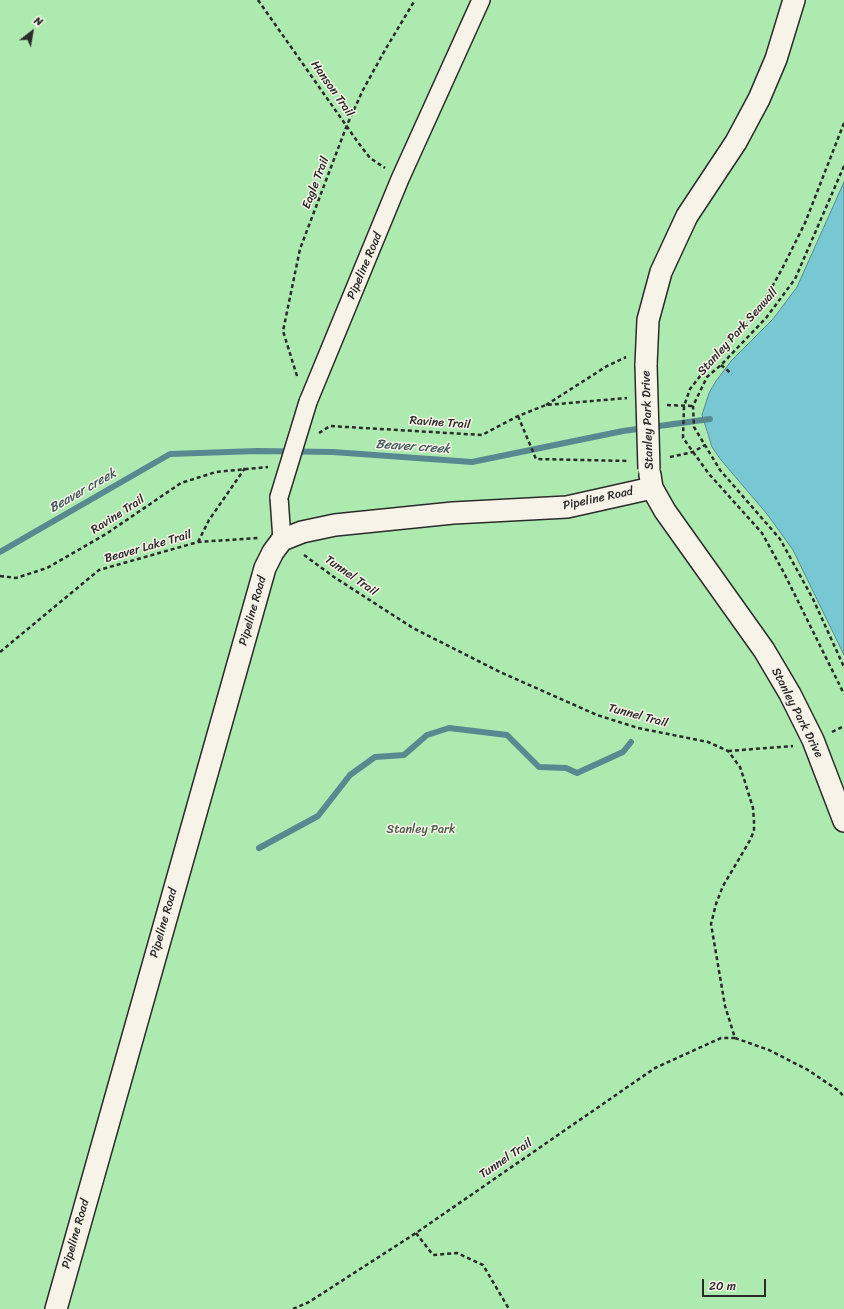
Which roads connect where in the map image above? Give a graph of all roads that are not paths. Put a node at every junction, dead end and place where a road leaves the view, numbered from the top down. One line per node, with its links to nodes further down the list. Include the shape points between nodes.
1 (481, 0): 4 (street, Pipeline Road, bridge, via 400,179 308,402 279,497)
2 (794, 0): 3 (street, Stanley Park Drive, bridge, via 778,52 759,99 736,142 687,216 654,295 648,320 646,365)
3 (651, 478): 4 (street, Pipeline Road, via 567,507 453,513 335,525 302,532); 5 (street, Stanley Park Drive, via 665,511 746,622 772,663 813,740)
4 (282, 540): 6 (street, Pipeline Road, via 265,568)
5 (844, 821)
6 (56, 1309)

